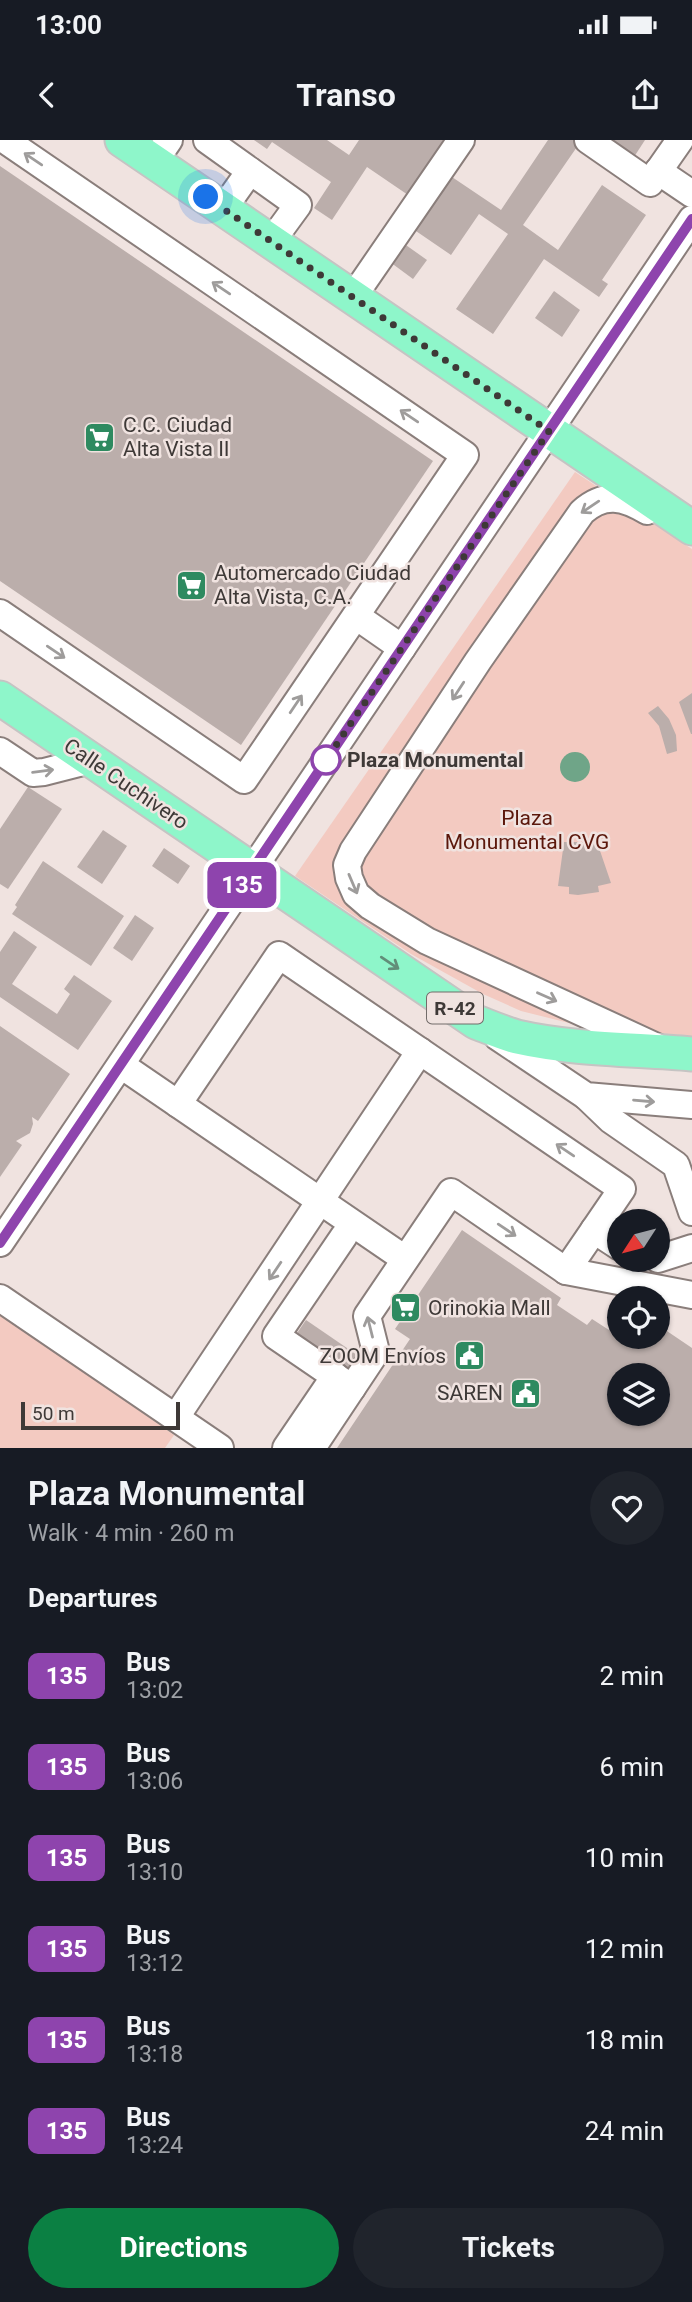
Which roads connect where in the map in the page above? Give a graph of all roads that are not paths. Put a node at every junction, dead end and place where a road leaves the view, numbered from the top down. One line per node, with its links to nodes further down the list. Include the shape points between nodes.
1 (5, 140): 19 (street, one-way to 1, via 428,489 465,455)
2 (122, 140): 7 (main road)
3 (207, 140): 8 (street)
4 (461, 140): 14 (street)
5 (588, 140): 9 (street, via 650,183)
6 (680, 140): 9 (street)
7 (161, 151): 11 (main road)
8 (250, 171): 11 (street); 13 (street, via 298,205)
9 (658, 172): 10 (street)
10 (692, 194)
11 (223, 209): 13 (main road)
12 (692, 219): 15 (street)
13 (271, 242): 14 (main road)
14 (353, 297): 15 (main road)
15 (549, 431): 16 (main road); 20 (street)
16 (692, 528)
17 (692, 542): 27 (street, one-way to 27, via 631,501 618,497 590,504 478,661 347,865 356,894 427,941)
18 (0, 613): 19 (street, one-way to 19, via 244,780 264,731)
19 (356, 616): 20 (street)
20 (402, 648): 24 (street)
21 (0, 698): 23 (main road, Calle Cuchivero / R-42)
22 (0, 751): 23 (street, one-way to 23, via 33,773)
23 (91, 760): 24 (main road, Calle Cuchivero / R-42)
24 (252, 870): 25 (main road, R-42, one-way to 25); 28 (street)
25 (476, 1022): 27 (main road, R-42, via 556,1044); 29 (street)
26 (420, 1051): 30 (street, via 279,955); 33 (street); 35 (street, one-way to 26, via 622,1189)
27 (684, 1052)
28 (117, 1072): 30 (street); 32 (street); 38 (street)
29 (586, 1096): 31 (street, one-way to 31); 34 (street, via 611,1120 676,1165)
30 (178, 1104): 32 (street)
31 (692, 1105)
32 (223, 1144): 33 (street)
33 (316, 1208): 36 (street); 41 (street); 46 (street, one-way to 46)
34 (692, 1212)
35 (594, 1230): 37 (street); 42 (street)
36 (344, 1236): 41 (street); 45 (street, via 276,1336)
37 (607, 1238)
38 (0, 1243)
39 (692, 1248): 40 (street)
40 (670, 1256)
41 (401, 1266): 42 (street, one-way to 42, via 451,1192); 45 (street, one-way to 41, via 376,1352 367,1315)
42 (566, 1271): 43 (street)
43 (692, 1295)
44 (0, 1298): 46 (street)
45 (344, 1382): 48 (street); 49 (street)
46 (176, 1417): 47 (street)
47 (220, 1448)
48 (286, 1448)
49 (312, 1448)

